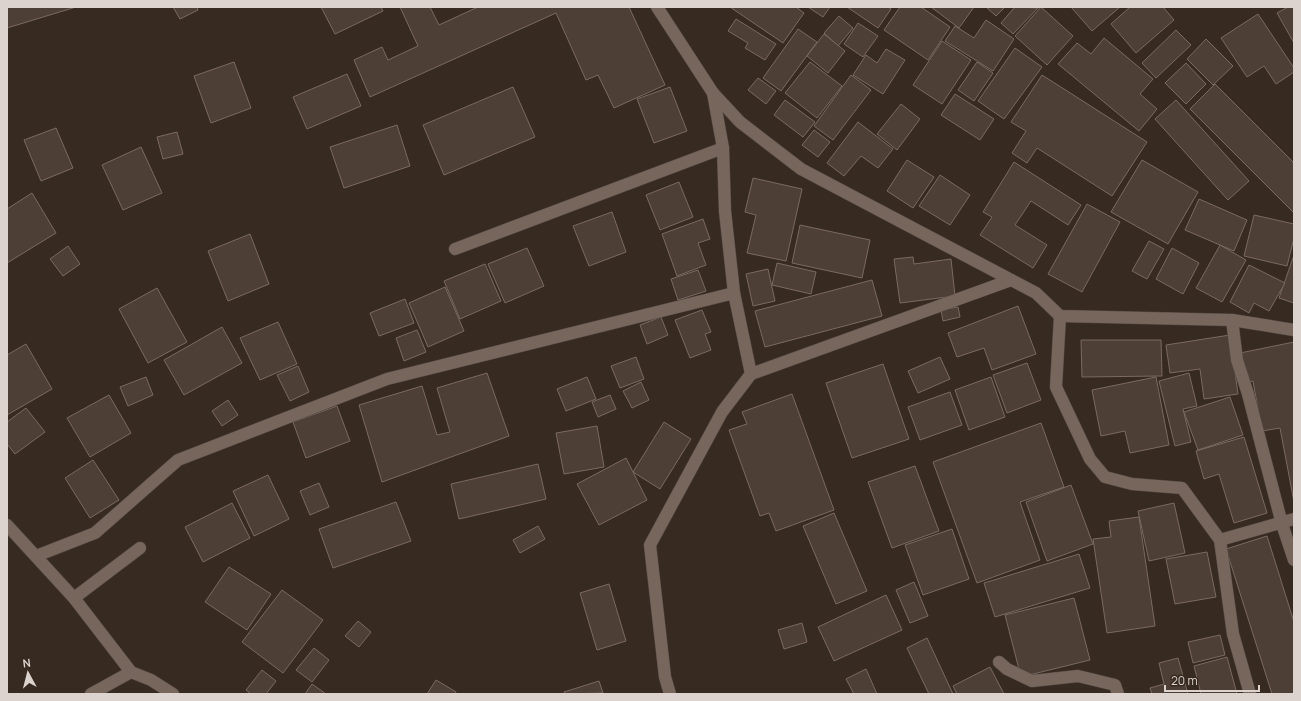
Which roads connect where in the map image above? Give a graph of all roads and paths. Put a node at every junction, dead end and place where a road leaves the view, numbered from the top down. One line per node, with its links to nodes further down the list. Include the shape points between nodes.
1 (657, 7): 2 (street)
2 (713, 93): 3 (street); 5 (street, via 740,122 801,170)
3 (723, 148): 4 (street); 6 (street, via 725,211)
4 (455, 249)
5 (1011, 280): 7 (street, via 1036,293); 10 (street)
6 (734, 293): 10 (street); 16 (street, via 386,379 178,460 95,533)
7 (1060, 316): 8 (street); 14 (street, via 1056,387 1090,459 1105,477 1132,484 1182,488)
8 (1232, 320): 9 (street); 12 (street, via 1237,360)
9 (1294, 330)
10 (751, 374): 23 (street, via 722,412 650,545 665,677)
11 (1294, 519): 12 (street)
12 (1282, 524): 14 (street); 17 (street)
13 (7, 525): 16 (street)
14 (1220, 540): 25 (street, via 1233,634)
15 (140, 548): 18 (street)
16 (36, 556): 18 (street)
17 (1294, 560)
18 (74, 598): 20 (street)
19 (999, 662): 24 (street, via 1007,669 1032,681 1078,676 1115,685)
20 (131, 672): 21 (street); 22 (street, via 151,680)
21 (91, 694)
22 (173, 694)
23 (670, 694)
24 (1118, 694)
25 (1250, 694)

